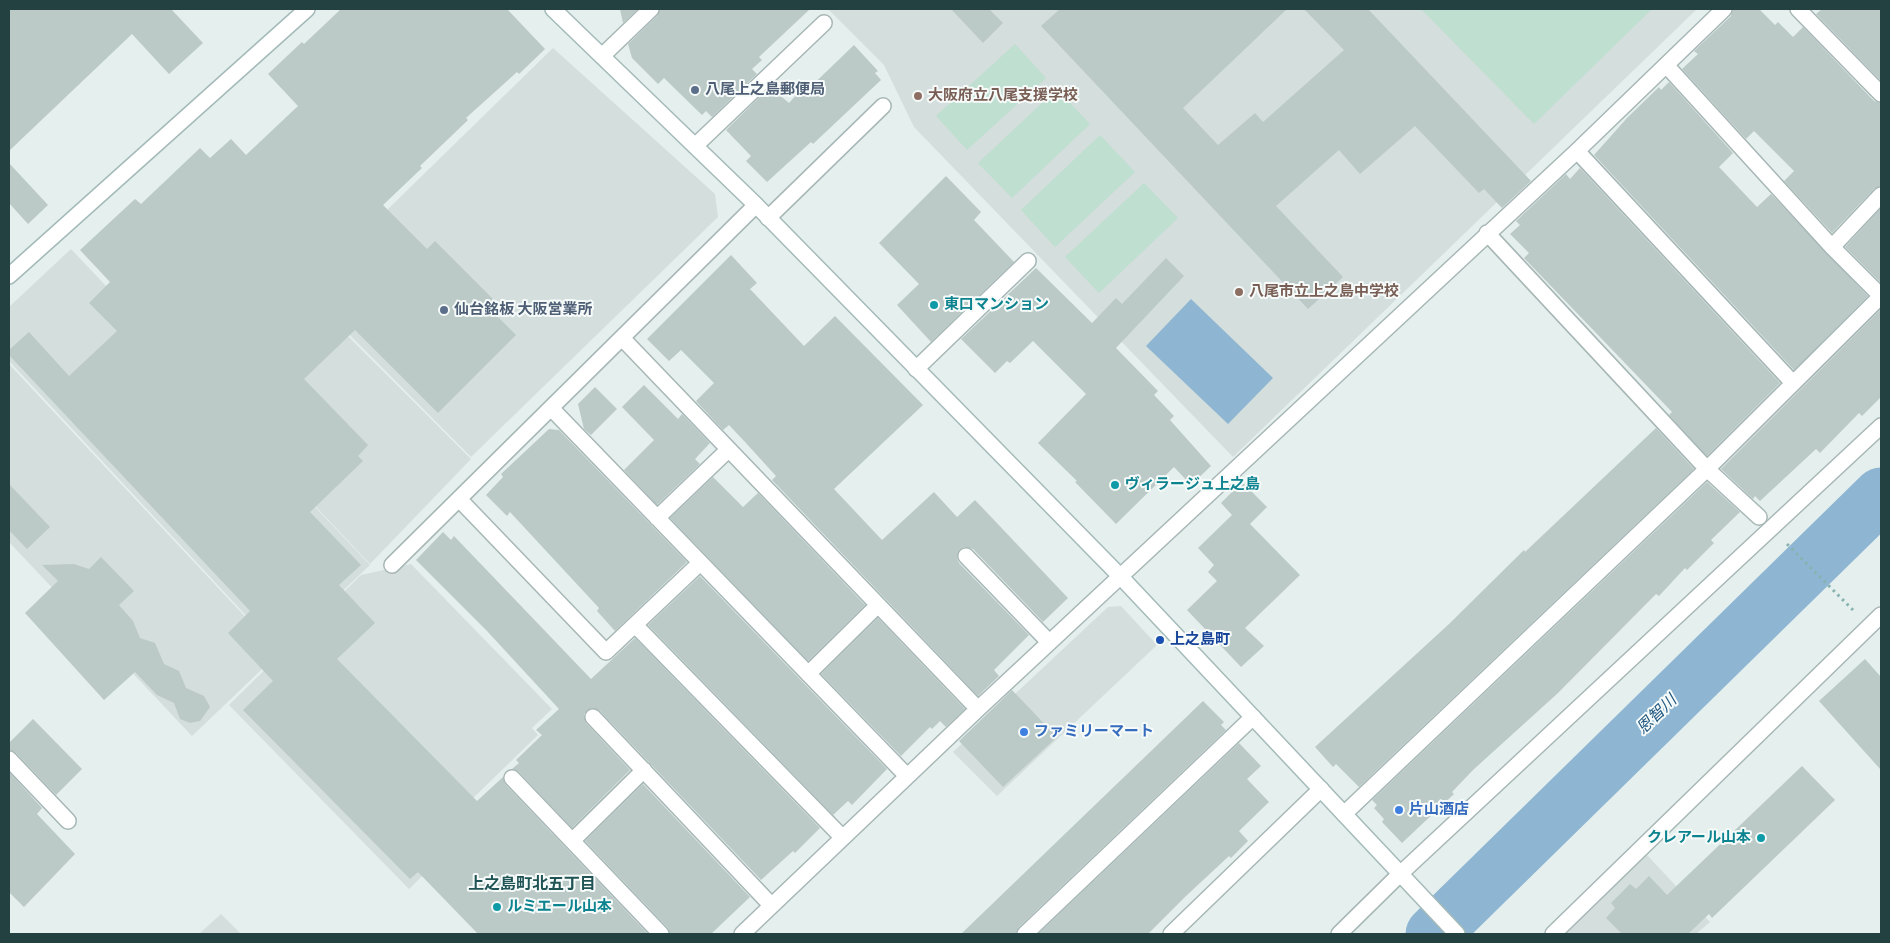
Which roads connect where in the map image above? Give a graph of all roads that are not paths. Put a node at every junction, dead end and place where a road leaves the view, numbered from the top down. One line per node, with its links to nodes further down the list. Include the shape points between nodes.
1 (307, 9): 19 (street)
2 (553, 9): 7 (street)
3 (651, 9): 7 (street)
4 (1724, 9): 8 (street)
5 (1798, 9): 9 (street)
6 (824, 23): 11 (street)
7 (602, 56): 11 (street)
8 (1666, 65): 12 (street); 17 (street)
9 (1881, 94)
10 (883, 106): 15 (street)
11 (695, 146): 14 (street)
12 (1577, 151): 16 (street); 23 (street)
13 (1881, 195): 17 (street)
14 (756, 205): 15 (street); 21 (street)
15 (768, 218): 22 (street)
16 (1487, 233): 27 (street); 34 (street)
17 (1832, 247): 20 (street)
18 (1028, 261): 22 (street)
19 (9, 276)
20 (1881, 296): 23 (street)
21 (622, 338): 24 (street); 26 (street)
22 (916, 369): 34 (street)
23 (1793, 383): 27 (street)
24 (551, 408): 28 (street); 30 (street)
25 (1881, 426): 52 (street)
26 (728, 450): 30 (street); 35 (street)
27 (1707, 469): 29 (street); 48 (street)
28 (459, 499): 33 (street); 37 (street, via 606,652)
29 (1759, 517)
30 (657, 518): 32 (street)
31 (966, 556): 38 (street)
32 (700, 563): 37 (street); 39 (street)
33 (392, 565)
34 (1120, 576): 38 (street); 42 (street)
35 (877, 606): 39 (street); 40 (street)
36 (1881, 615): 60 (street)
37 (635, 625): 50 (street)
38 (1049, 642): 40 (street)
39 (808, 674): 45 (street)
40 (978, 709): 45 (street)
41 (593, 717): 44 (street)
42 (1253, 717): 47 (street); 56 (street)
43 (9, 759): 49 (street)
44 (644, 770): 51 (street); 53 (street)
45 (907, 776): 50 (street)
46 (512, 778): 51 (street)
47 (1321, 789): 48 (street); 57 (street)
48 (1344, 814): 52 (street)
49 (68, 821)
50 (842, 837): 53 (street)
51 (572, 841): 54 (street)
52 (1400, 874): 58 (street); 59 (street)
53 (771, 905): 55 (street)
54 (661, 934)
55 (742, 934)
56 (1026, 934)
57 (1171, 934)
58 (1339, 934)
59 (1457, 934)
60 (1553, 934)

